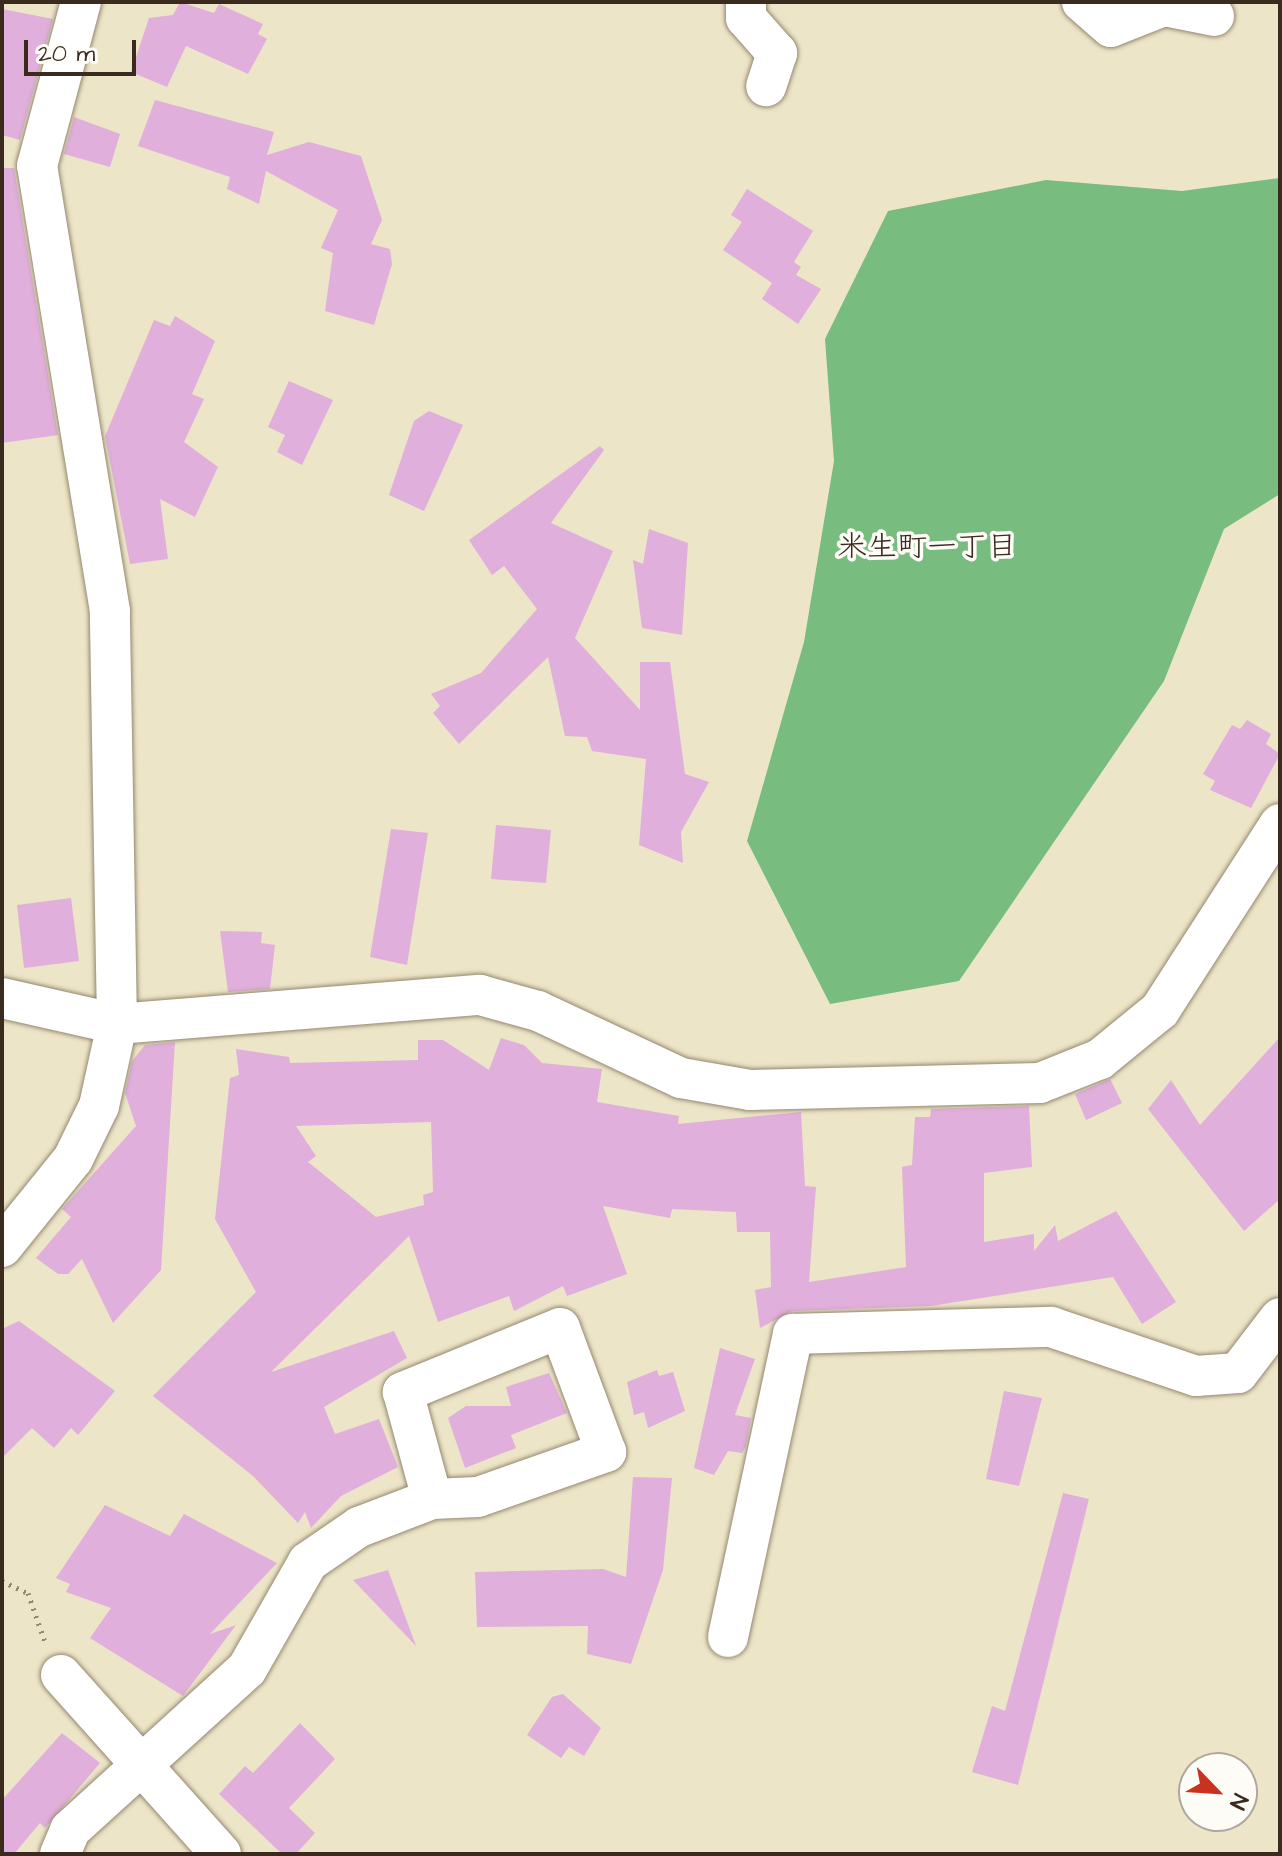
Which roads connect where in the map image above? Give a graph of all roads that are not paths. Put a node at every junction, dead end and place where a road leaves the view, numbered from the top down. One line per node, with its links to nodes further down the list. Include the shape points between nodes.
1 (81, 2): 8 (street, via 37,166 110,611)
2 (746, 2): 5 (street, via 746,18 777,53)
3 (1082, 2): 4 (street, via 1111,27 1164,6)
4 (1214, 16)
5 (766, 86)
6 (1280, 824): 8 (street, via 1160,1010 1100,1059 1040,1083 750,1090 681,1078 538,1011 480,995)
7 (2, 998): 8 (street)
8 (117, 1024): 9 (street, via 99,1106 73,1159)
9 (2, 1247)
10 (1280, 1318): 12 (street, via 1238,1373 1196,1376 1051,1327 793,1334)
11 (432, 1499): 11 (street, via 403,1392 560,1328 606,1452 478,1497); 14 (street, via 359,1527 308,1562 247,1669)
12 (728, 1637)
13 (61, 1675): 14 (street)
14 (140, 1765): 15 (street, via 70,1830); 16 (street)
15 (60, 1854)
16 (221, 1854)

